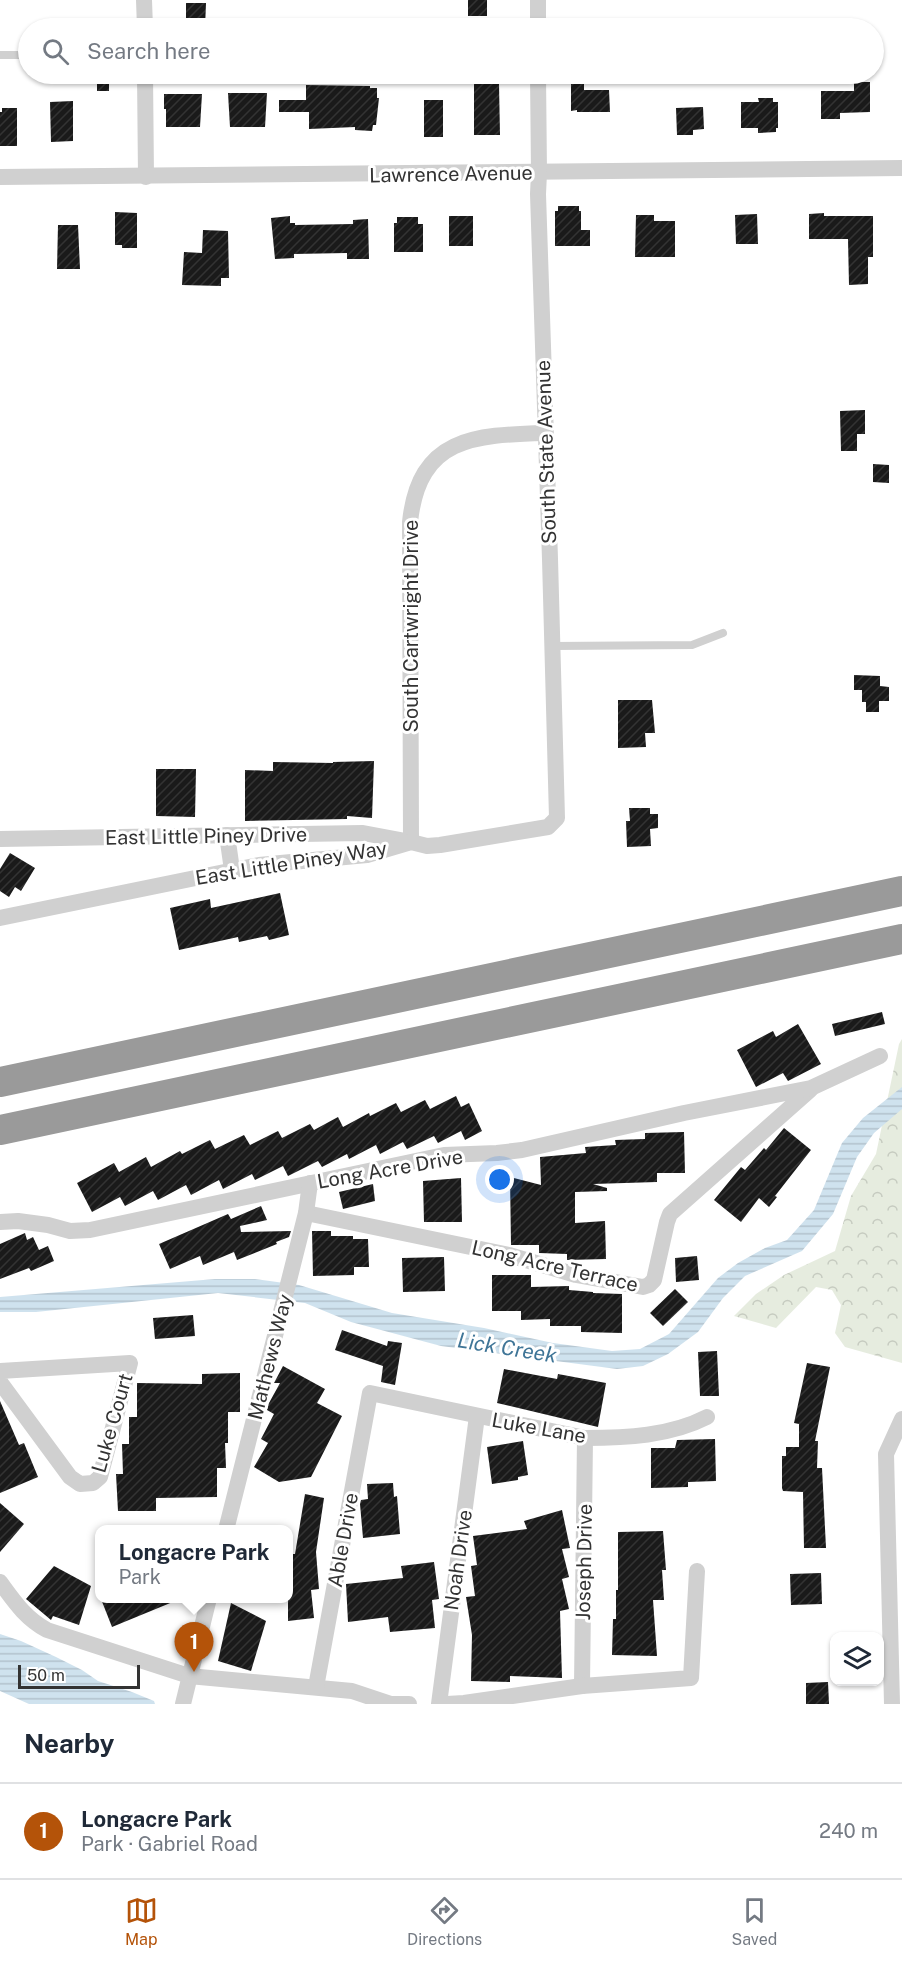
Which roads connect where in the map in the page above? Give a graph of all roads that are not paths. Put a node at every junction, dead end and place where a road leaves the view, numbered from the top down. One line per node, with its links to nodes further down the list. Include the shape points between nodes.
1 (144, 0): 3 (street)
2 (538, 0): 4 (street)
3 (144, 18)
4 (538, 18)
5 (18, 55): 6 (lane)
6 (0, 56)
7 (145, 84): 12 (street)
8 (538, 84): 10 (street, South State Avenue)
9 (902, 168): 10 (street, Lawrence Avenue)
10 (539, 173): 12 (street, Lawrence Avenue); 13 (street, South State Avenue)
11 (0, 177): 12 (street, Lawrence Avenue)
12 (146, 177)
13 (545, 433): 15 (street, South State Avenue); 19 (street, South Cartwright Drive, via 498,434 461,442 442,453 427,470 412,501)
14 (723, 633): 15 (lane, via 692,645)
15 (553, 646): 16 (street, South State Avenue, via 558,806 557,818)
16 (548, 826): 19 (street, East Little Piney Way, via 440,845)
17 (226, 835): 18 (street, East Little Piney Drive); 19 (street, East Little Piney Drive, via 363,833); 20 (street)
18 (0, 839)
19 (411, 842): 20 (street, East Little Piney Way, via 368,855)
20 (232, 870): 22 (street, East Little Piney Way)
21 (902, 891): 25 (highway)
22 (0, 918)
23 (902, 939): 27 (highway)
24 (880, 1056): 26 (street, Long Acre Drive)
25 (0, 1082)
26 (811, 1088): 28 (street, Long Acre Drive, via 522,1150 444,1155); 29 (street, Long Acre Terrace, via 670,1214 654,1280 647,1286 576,1275 509,1255)
27 (0, 1130)
28 (310, 1184): 29 (street, Mathews Way); 30 (street, Long Acre Drive, via 82,1231 33,1222)
29 (306, 1213): 38 (street, Mathews Way)
30 (0, 1222)
31 (0, 1371): 32 (street, Luke Court, via 129,1363 100,1477 89,1484 76,1483)
32 (0, 1382)
33 (370, 1393): 34 (street, Luke Lane); 44 (street, Able Drive)
34 (477, 1416): 37 (street, Luke Lane); 47 (street, Noah Drive)
35 (707, 1417): 37 (street, Luke Lane, via 647,1435)
36 (902, 1419): 49 (street, via 886,1454)
37 (585, 1438): 43 (street, Joseph Drive)
38 (227, 1525)
39 (697, 1571): 43 (street, via 691,1678)
40 (0, 1582): 42 (street, via 21,1611 47,1630)
41 (207, 1603): 42 (street)
42 (189, 1676): 44 (street); 45 (street)
43 (582, 1686): 48 (street)
44 (316, 1687): 46 (street, via 352,1691 391,1704)
45 (183, 1704)
46 (409, 1704)
47 (440, 1704)
48 (447, 1704)
49 (892, 1704)

